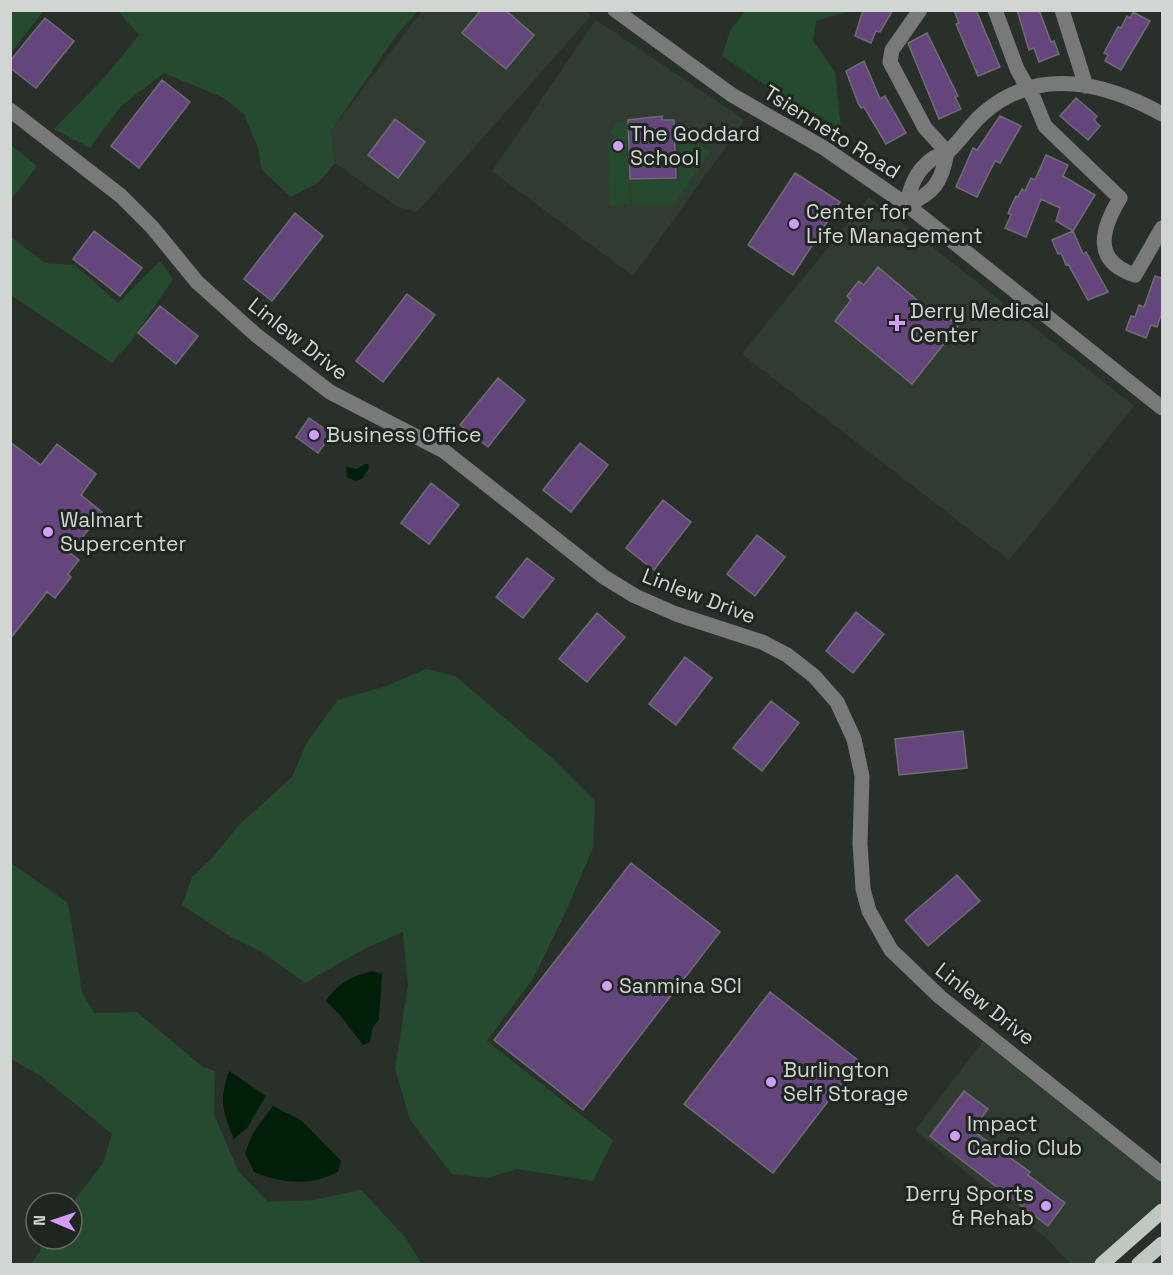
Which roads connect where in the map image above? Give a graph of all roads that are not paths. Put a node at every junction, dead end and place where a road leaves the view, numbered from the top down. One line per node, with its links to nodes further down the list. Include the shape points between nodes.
1 (615, 10): 10 (street, Tsienneto Road, via 713,83 825,148)
2 (920, 10): 9 (street, via 892,50 890,62 925,128)
3 (995, 10): 6 (street)
4 (1062, 10): 5 (street)
5 (1086, 86): 6 (street, via 1058,83); 8 (street, via 1133,100)
6 (1027, 87): 9 (street, via 986,111); 11 (street, via 1051,133 1120,198 1103,232 1107,252 1116,265 1136,275)
7 (10, 110): 13 (street, Linlew Drive, via 121,196 197,282 330,392 407,429 453,457 587,564 627,591 676,614 762,642 814,676 837,702 854,739 862,776 863,889 869,911 891,950 940,997)
8 (1162, 114)
9 (947, 152): 10 (street, via 929,195)
10 (907, 205): 12 (street, Tsienneto Road)
11 (1162, 228)
12 (1162, 408)
13 (1162, 1174)
14 (1162, 1211): 16 (main road)
15 (1162, 1244): 17 (main road)
16 (1102, 1264)
17 (1139, 1264)

